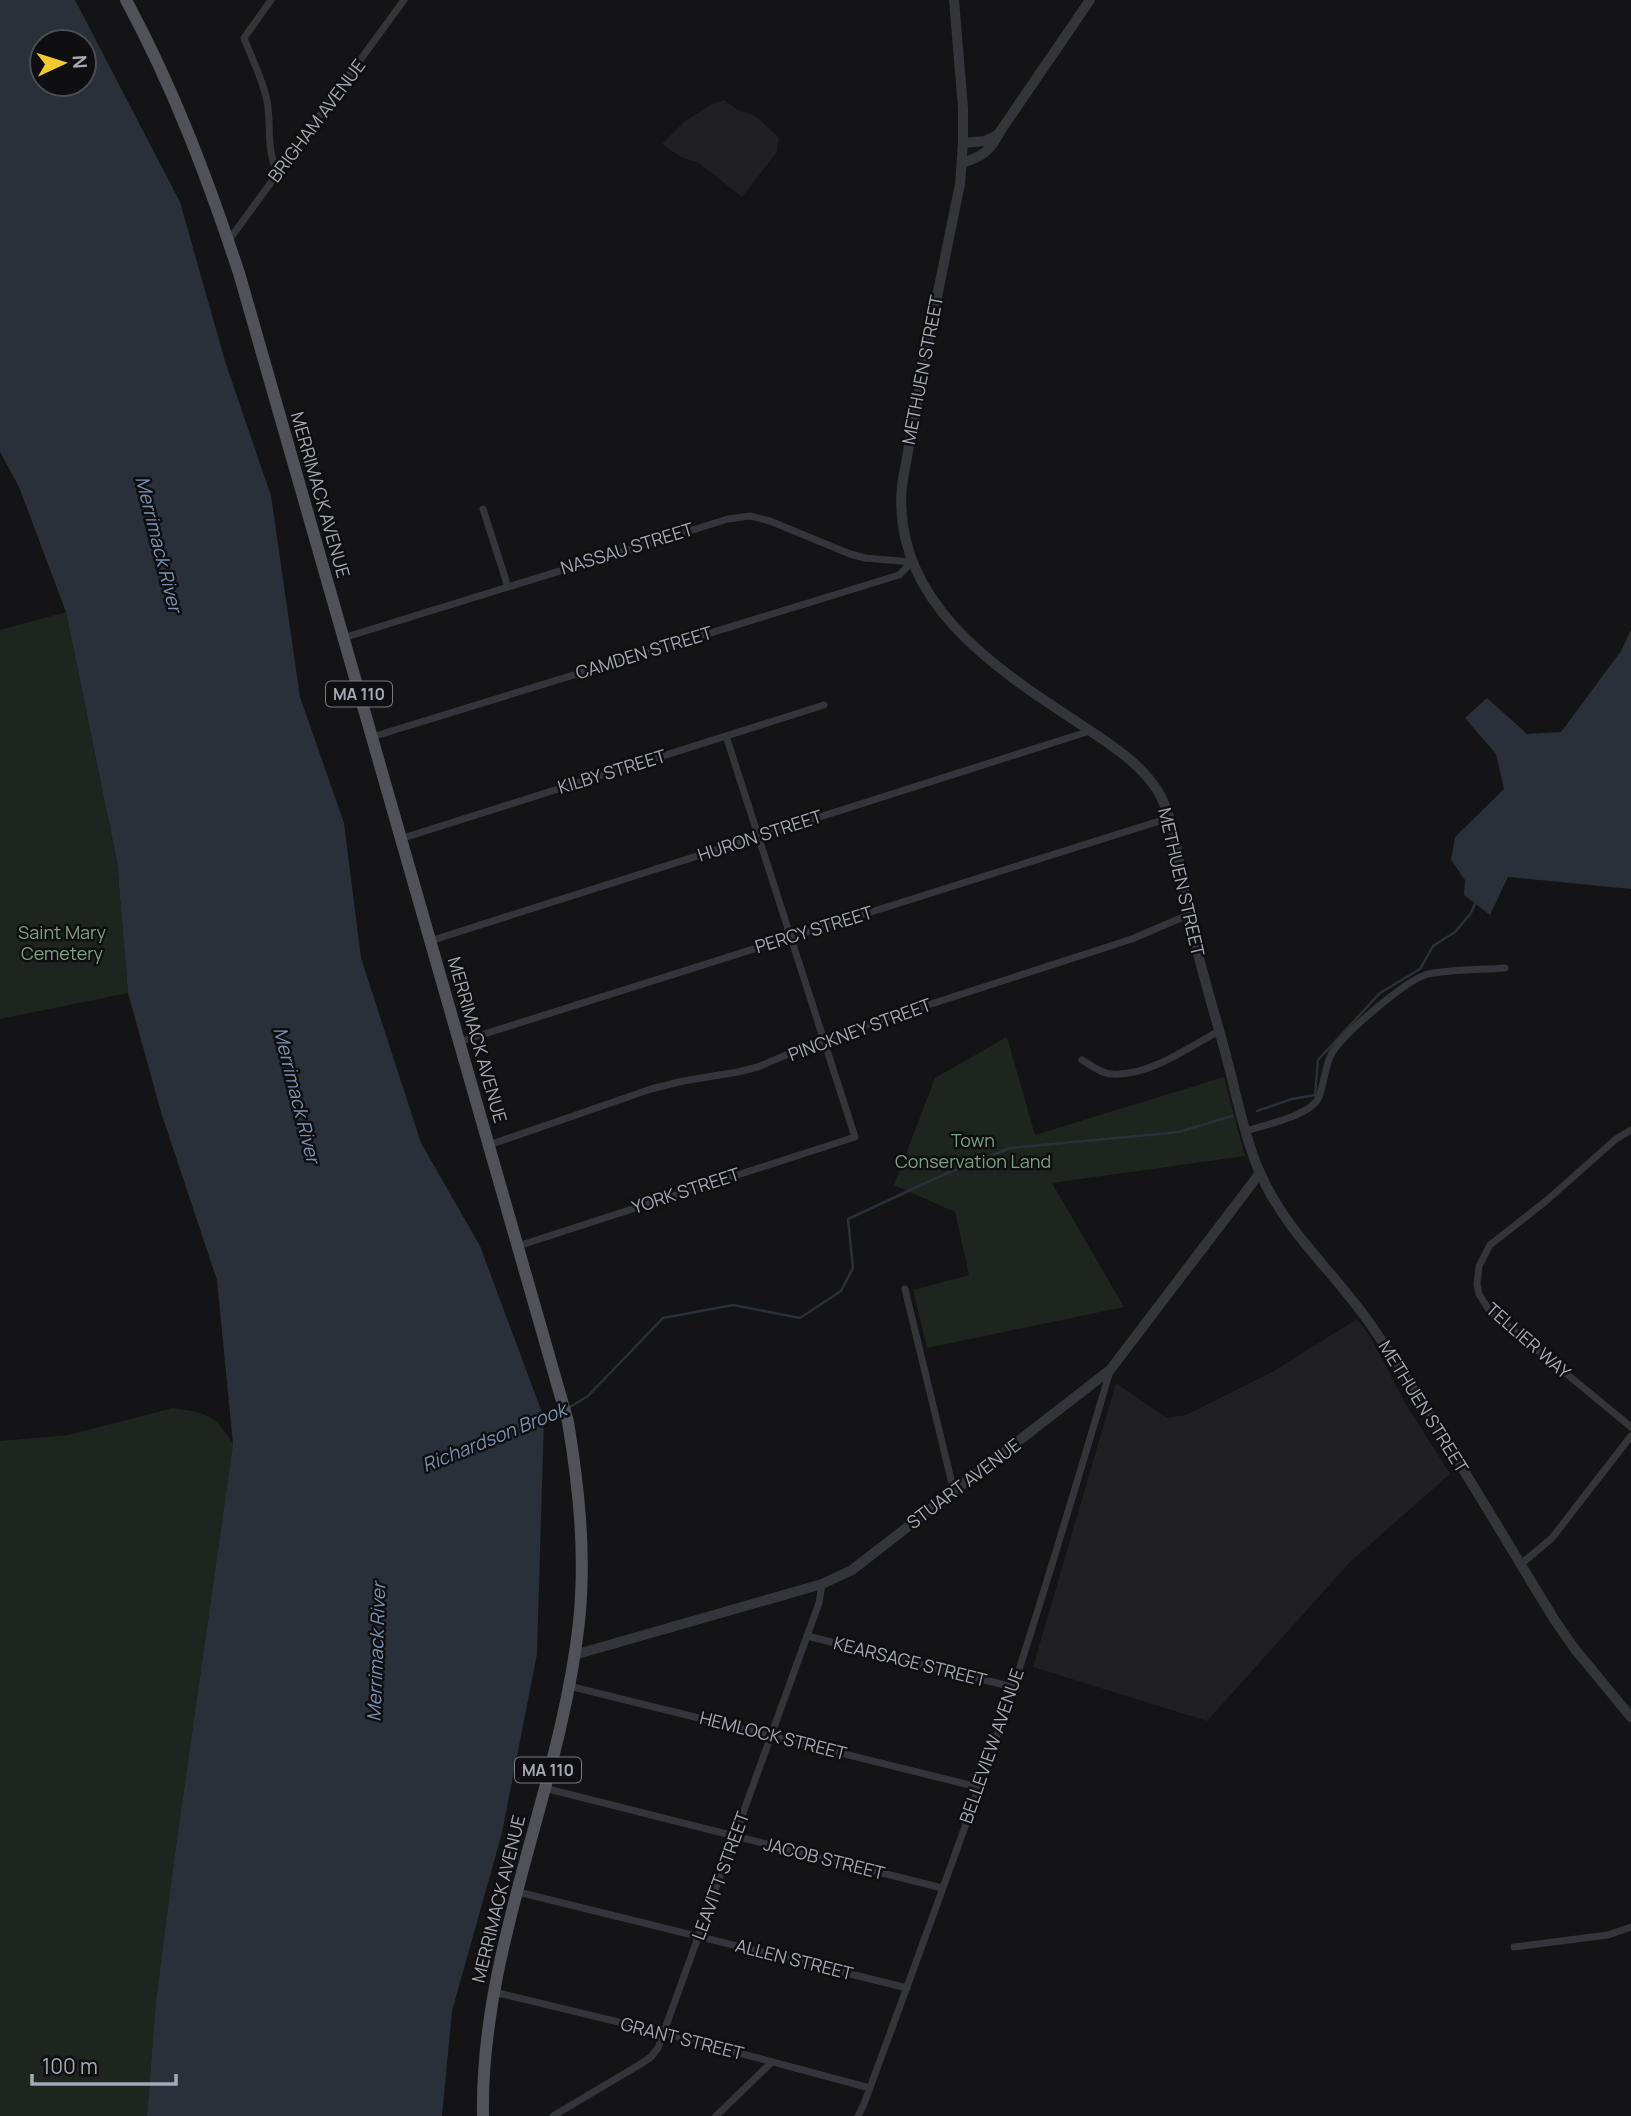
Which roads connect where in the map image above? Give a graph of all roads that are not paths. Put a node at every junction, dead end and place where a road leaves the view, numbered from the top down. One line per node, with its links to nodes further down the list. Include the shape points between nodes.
1 (126, 0): 10 (main road, MERRIMACK AVENUE / MA 110, via 187,127)
2 (271, 0): 9 (street, via 244,38 264,90 270,150)
3 (404, 0): 9 (street, BRIGHAM AVENUE)
4 (954, 0): 7 (street, METHUEN STREET)
5 (1090, 0): 6 (street)
6 (999, 133): 7 (street, via 985,141); 8 (street, via 982,156)
7 (963, 143): 8 (street, METHUEN STREET)
8 (962, 163): 12 (street, METHUEN STREET, via 902,485 901,509)
9 (278, 173): 10 (street, BRIGHAM AVENUE)
10 (229, 241): 14 (main road, MERRIMACK AVENUE / MA 110)
11 (483, 509): 13 (street)
12 (912, 562): 13 (street, NASSAU STREET, via 850,554 750,516 679,533); 16 (street, METHUEN STREET, via 936,605 960,634 1017,682); 18 (street, CAMDEN STREET, via 899,575)
13 (508, 587): 14 (street, NASSAU STREET)
14 (343, 638): 18 (main road, MERRIMACK AVENUE / MA 110)
15 (824, 705): 17 (street, KILBY STREET)
16 (1090, 731): 19 (street, METHUEN STREET, via 1139,768 1158,792); 20 (street, HURON STREET)
17 (726, 736): 20 (street); 21 (street, KILBY STREET)
18 (371, 737): 21 (main road, MERRIMACK AVENUE / MA 110)
19 (1169, 818): 22 (street, METHUEN STREET); 23 (street, PERCY STREET)
20 (758, 836): 23 (street); 24 (street, HURON STREET)
21 (400, 839): 24 (main road, MERRIMACK AVENUE / MA 110)
22 (1188, 915): 26 (street, METHUEN STREET); 27 (street, PINCKNEY STREET, via 1132,939)
23 (791, 937): 27 (street); 28 (street, PERCY STREET)
24 (430, 941): 28 (main road, MERRIMACK AVENUE / MA 110)
25 (1505, 968): 31 (street, via 1427,975 1411,983 1332,1052 1317,1102)
26 (1219, 1031): 29 (street, via 1142,1070 1110,1074); 31 (street, METHUEN STREET)
27 (823, 1039): 32 (street, PINCKNEY STREET, via 758,1067 651,1089); 34 (street, YORK STREET, via 855,1137)
28 (459, 1042): 32 (main road, MERRIMACK AVENUE / MA 110)
29 (1082, 1060)
30 (1631, 1130): 37 (street, TELLIER WAY, via 1490,1245 1479,1266 1478,1284 1489,1310)
31 (1246, 1131): 33 (street, METHUEN STREET)
32 (489, 1144): 34 (main road, MERRIMACK AVENUE / MA 110)
33 (1261, 1173): 36 (street, STUART AVENUE); 40 (street, METHUEN STREET, via 1302,1242 1375,1329)
34 (518, 1246): 43 (main road, MERRIMACK AVENUE / MA 110, via 562,1398 576,1472 582,1587)
35 (905, 1289): 39 (street)
36 (1110, 1370): 39 (street, STUART AVENUE); 45 (street, BELLEVIEW AVENUE)
37 (1631, 1427)
38 (1631, 1436): 40 (street, via 1552,1538)
39 (954, 1492): 41 (street, STUART AVENUE, via 852,1570)
40 (1520, 1565): 46 (street, METHUEN STREET, via 1574,1648)
41 (822, 1584): 42 (street, LEAVITT STREET); 43 (street, STUART AVENUE)
42 (807, 1636): 45 (street, KEARSAGE STREET); 47 (street, LEAVITT STREET)
43 (574, 1655): 44 (main road, MERRIMACK AVENUE / MA 110)
44 (568, 1686): 47 (street, HEMLOCK STREET); 49 (main road, MERRIMACK AVENUE / MA 110)
45 (1013, 1686): 48 (street, BELLEVIEW AVENUE)
46 (1631, 1717)
47 (771, 1736): 48 (street, HEMLOCK STREET); 50 (street, LEAVITT STREET)
48 (978, 1787): 51 (street, BELLEVIEW AVENUE)
49 (544, 1788): 50 (street, JACOB STREET); 52 (main road, MERRIMACK AVENUE / MA 110)
50 (735, 1836): 51 (street, JACOB STREET); 54 (street, LEAVITT STREET)
51 (942, 1888): 56 (street, BELLEVIEW AVENUE)
52 (518, 1892): 54 (street, ALLEN STREET); 57 (main road, MERRIMACK AVENUE / MA 110)
53 (1631, 1927): 55 (street, via 1608,1935)
54 (699, 1937): 56 (street, ALLEN STREET); 58 (street, LEAVITT STREET)
55 (1514, 1947)
56 (907, 1989): 60 (street, BELLEVIEW AVENUE)
57 (494, 1992): 58 (street, GRANT STREET); 61 (main road, MERRIMACK AVENUE / MA 110, via 485,2046)
58 (664, 2033): 59 (street, GRANT STREET); 62 (street, LEAVITT STREET, via 651,2057)
59 (772, 2062): 60 (street, GRANT STREET); 63 (street)
60 (870, 2088): 64 (street, BELLEVIEW AVENUE)
61 (483, 2116)
62 (553, 2116)
63 (716, 2116)
64 (858, 2116)

